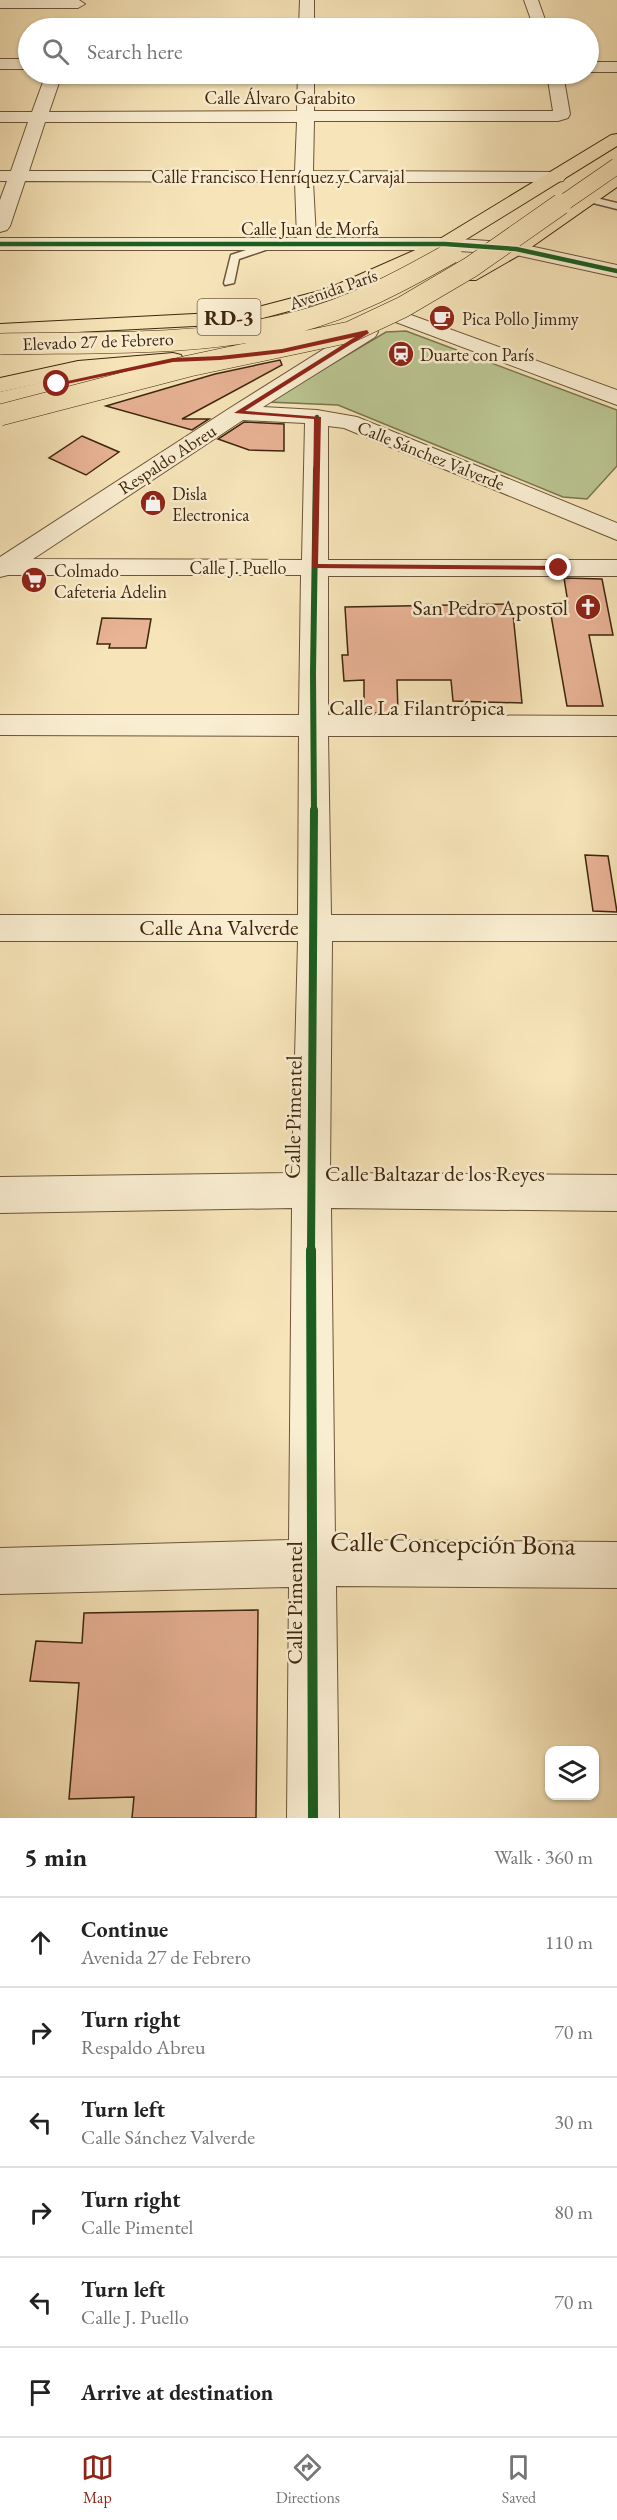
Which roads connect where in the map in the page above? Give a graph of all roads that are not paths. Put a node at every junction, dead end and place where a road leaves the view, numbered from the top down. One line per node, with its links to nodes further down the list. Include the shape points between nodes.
1 (307, 0): 6 (street)
2 (531, 0): 7 (street)
3 (79, 2): 4 (street); 5 (street)
4 (0, 4)
5 (73, 18)
6 (307, 18)
7 (537, 18)
8 (0, 64): 9 (street)
9 (18, 64)
10 (599, 67): 11 (street)
11 (617, 67)
12 (51, 84): 16 (street)
13 (306, 84): 17 (street)
14 (557, 84): 17 (street, Calle Álvaro Garabito, via 560,116)
15 (0, 117): 16 (street, Calle Álvaro Garabito)
16 (39, 117): 17 (street, Calle Álvaro Garabito); 21 (street)
17 (304, 117): 22 (street)
18 (617, 139): 23 (main road, RD-3)
19 (617, 148): 37 (main road, bridge, via 485,233 430,256 347,301 249,326 167,333)
20 (617, 166): 36 (main road, Elevado 27 de Febrero / RD-3, bridge, via 471,267)
21 (9, 176): 22 (street, Calle Francisco Henríquez y Carvajal); 27 (street)
22 (304, 176): 23 (street, Calle Francisco Henríquez y Carvajal); 29 (street)
23 (557, 177): 31 (main road, RD-3)
24 (614, 184): 25 (main road, RD-3)
25 (588, 199): 26 (lane); 32 (main road, RD-3)
26 (617, 206)
27 (0, 226)
28 (277, 243): 29 (street, Calle Juan de Morfa); 30 (street, Calle Juan de Morfa); 34 (lane, via 234,257)
29 (307, 243): 31 (street, Calle Juan de Morfa)
30 (0, 244)
31 (445, 244): 32 (street, Calle Juan de Morfa); 37 (main road, Avenida París / RD-3, via 334,293 263,312)
32 (516, 249): 33 (street, Calle Juan de Morfa); 35 (main road, RD-3)
33 (617, 271)
34 (228, 283)
35 (400, 317): 36 (main road, RD-3); 40 (street)
36 (358, 332): 38 (main road, RD-3, via 282,351); 42 (street, Respaldo Abreu); 43 (main road, Elevado 27 de Febrero / RD-3, bridge, via 189,366); 45 (main road, via 289,357)
37 (1, 337)
38 (173, 360): 39 (main road, via 78,368); 41 (main road, RD-3)
39 (0, 385)
40 (617, 398)
41 (0, 399)
42 (238, 413): 44 (street, Calle Sánchez Valverde); 48 (street, Respaldo Abreu)
43 (0, 415)
44 (317, 417): 46 (street, Calle Sánchez Valverde, via 349,422); 47 (street, Calle Pimentel)
45 (0, 434)
46 (612, 521): 49 (street)
47 (314, 566): 48 (street, Calle J. Puello); 49 (street, Calle J. Puello); 52 (street, Calle Pimentel)
48 (1, 568)
49 (559, 568): 50 (street, Calle J. Puello)
50 (617, 568)
51 (0, 725): 52 (street, Calle La Filantrópica)
52 (314, 725): 53 (street, Calle La Filantrópica); 54 (street, Calle Pimentel)
53 (617, 726)
54 (315, 926): 55 (street, Calle Ana Valverde); 56 (street, Calle Ana Valverde); 57 (street, Calle Pimentel)
55 (0, 928)
56 (617, 928)
57 (310, 1190): 58 (street, Calle Baltazar de los Reyes); 59 (street, Calle Baltazar de los Reyes); 60 (street, Calle Pimentel)
58 (617, 1193)
59 (0, 1194)
60 (312, 1563): 61 (street, Calle Concepción Bona); 62 (street, Calle Concepción Bona); 63 (street, Calle Pimentel)
61 (617, 1565)
62 (0, 1570)
63 (313, 1818)

